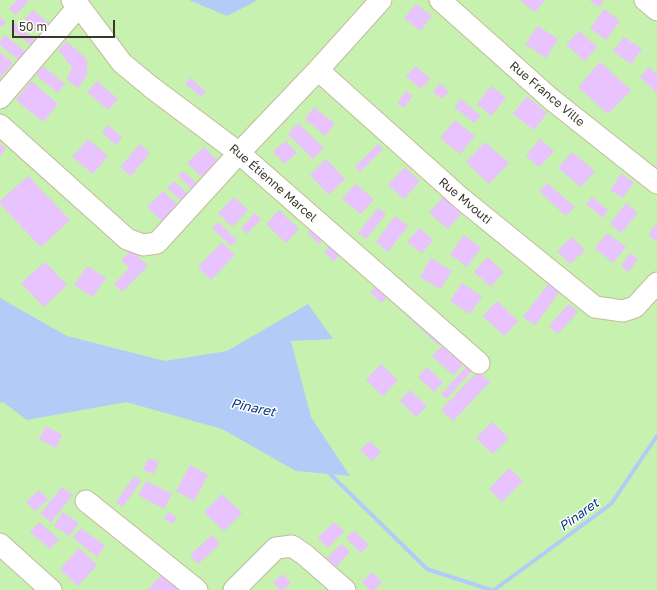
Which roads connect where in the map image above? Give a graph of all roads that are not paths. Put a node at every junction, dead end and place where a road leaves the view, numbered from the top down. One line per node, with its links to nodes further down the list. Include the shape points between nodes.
1 (381, 0): 6 (street)
2 (440, 0): 10 (street, Rue France Ville, via 551,98)
3 (645, 0): 5 (street)
4 (75, 3): 7 (street); 9 (street, Rue Étienne Marcel, via 122,63)
5 (657, 10)
6 (318, 70): 9 (street); 11 (street, Rue Mvouti, via 462,199 595,307 623,311 635,307)
7 (0, 98)
8 (0, 126): 9 (street, via 127,239 143,244 157,243)
9 (239, 153): 12 (street, Rue Étienne Marcel)
10 (657, 183)
11 (657, 283)
12 (479, 363)
13 (86, 500): 16 (street)
14 (0, 544): 15 (street)
15 (51, 590)
16 (197, 590)
17 (234, 590): 18 (street, via 276,548 292,546 305,554)
18 (345, 590)

